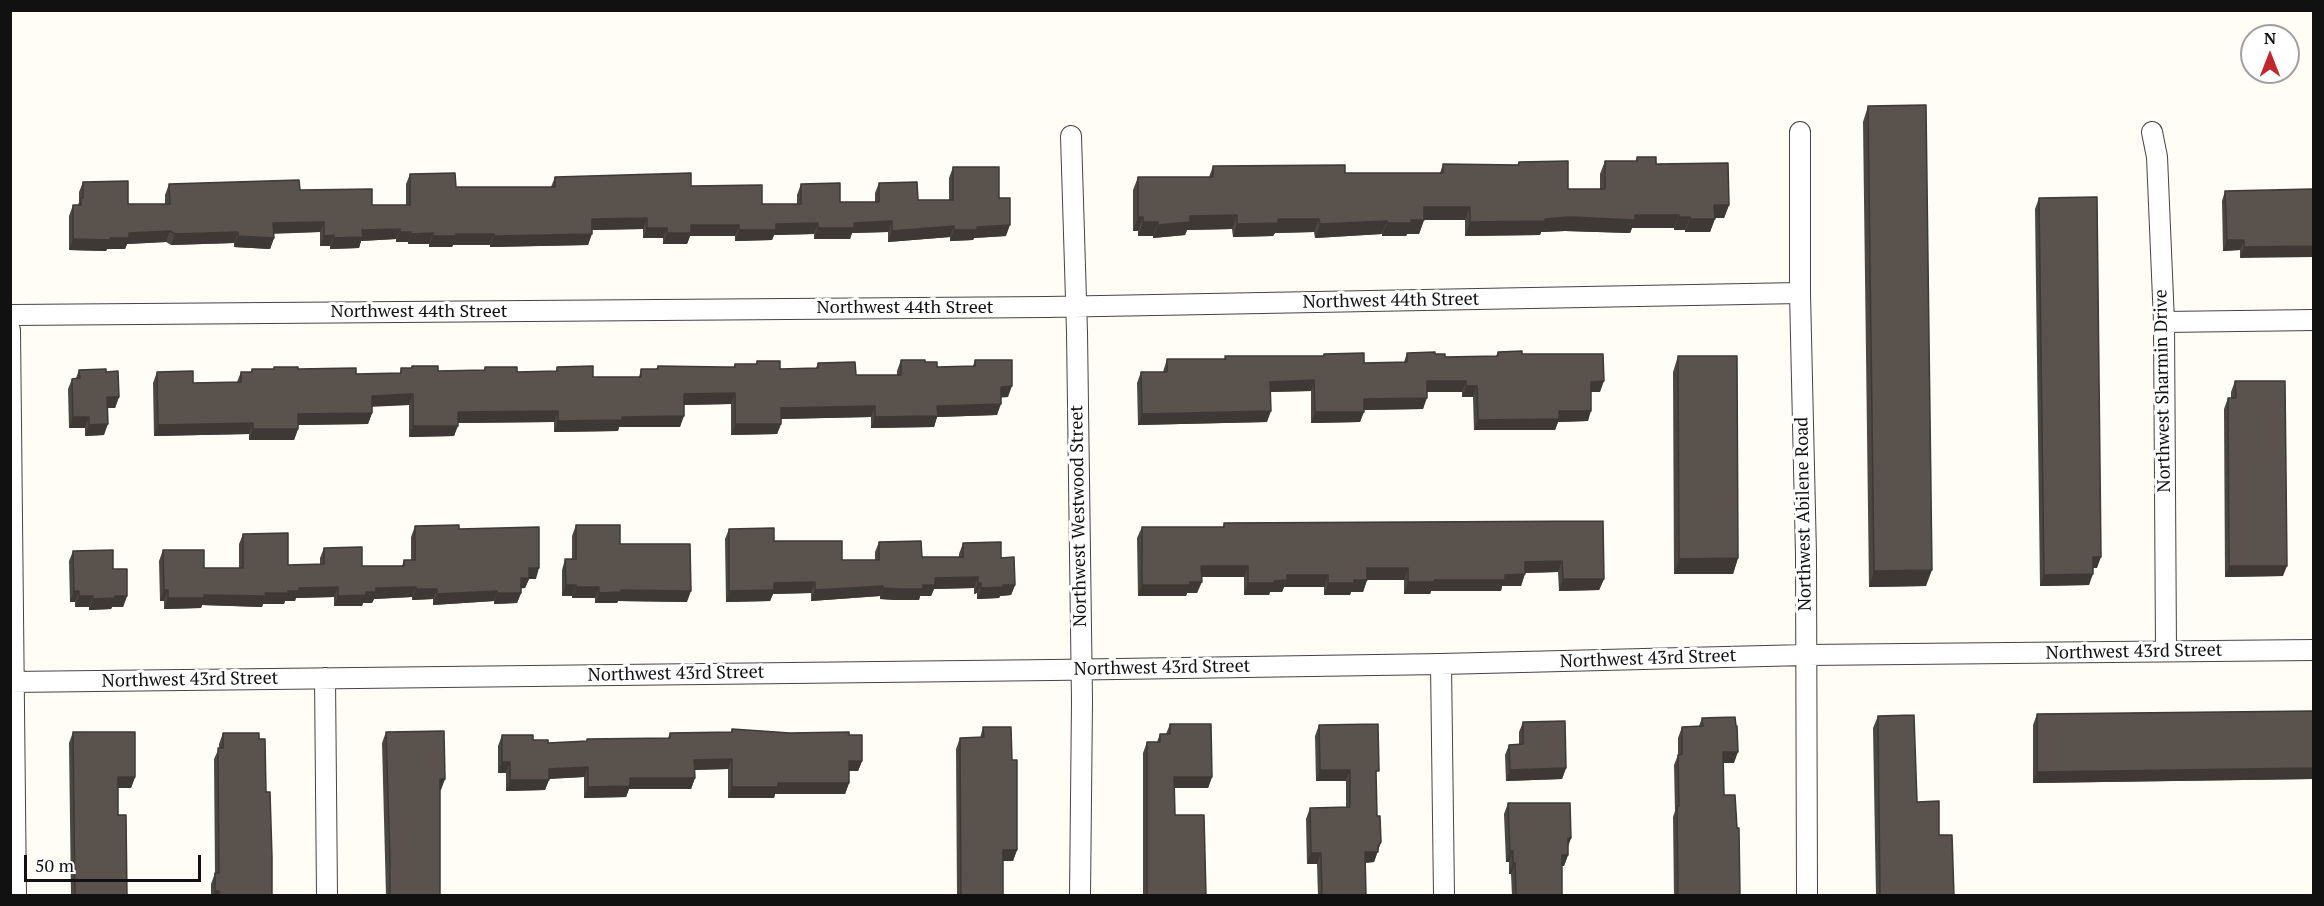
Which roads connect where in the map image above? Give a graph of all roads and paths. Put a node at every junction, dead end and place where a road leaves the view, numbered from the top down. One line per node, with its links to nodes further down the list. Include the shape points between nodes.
1 (1800, 132): 4 (street, Northwest Abilene Road)
2 (2152, 132): 8 (street, Northwest Sharmin Drive, via 2157,157)
3 (1071, 136): 5 (street, Northwest Westwood Street)
4 (1800, 293): 5 (street, Northwest 44th Street); 12 (street, Northwest Abilene Road)
5 (1076, 306): 6 (street, Northwest 44th Street); 14 (street, Northwest Westwood Street)
6 (10, 315)
7 (2313, 320): 8 (street)
8 (2164, 322): 11 (street, Northwest Sharmin Drive)
9 (10, 330): 16 (street)
10 (2313, 650): 11 (street, Northwest 43rd Street)
11 (2166, 651): 12 (street, Northwest 43rd Street)
12 (1806, 655): 13 (street, Northwest 43rd Street); 21 (street, Northwest Abilene Road)
13 (1442, 664): 14 (street, Northwest 43rd Street); 20 (street)
14 (1081, 669): 15 (street, Northwest 43rd Street); 19 (street, Northwest Westwood Street)
15 (325, 678): 16 (street, Northwest 43rd Street); 18 (street)
16 (12, 682): 17 (street)
17 (16, 896)
18 (327, 896)
19 (1080, 896)
20 (1444, 896)
21 (1807, 896)

